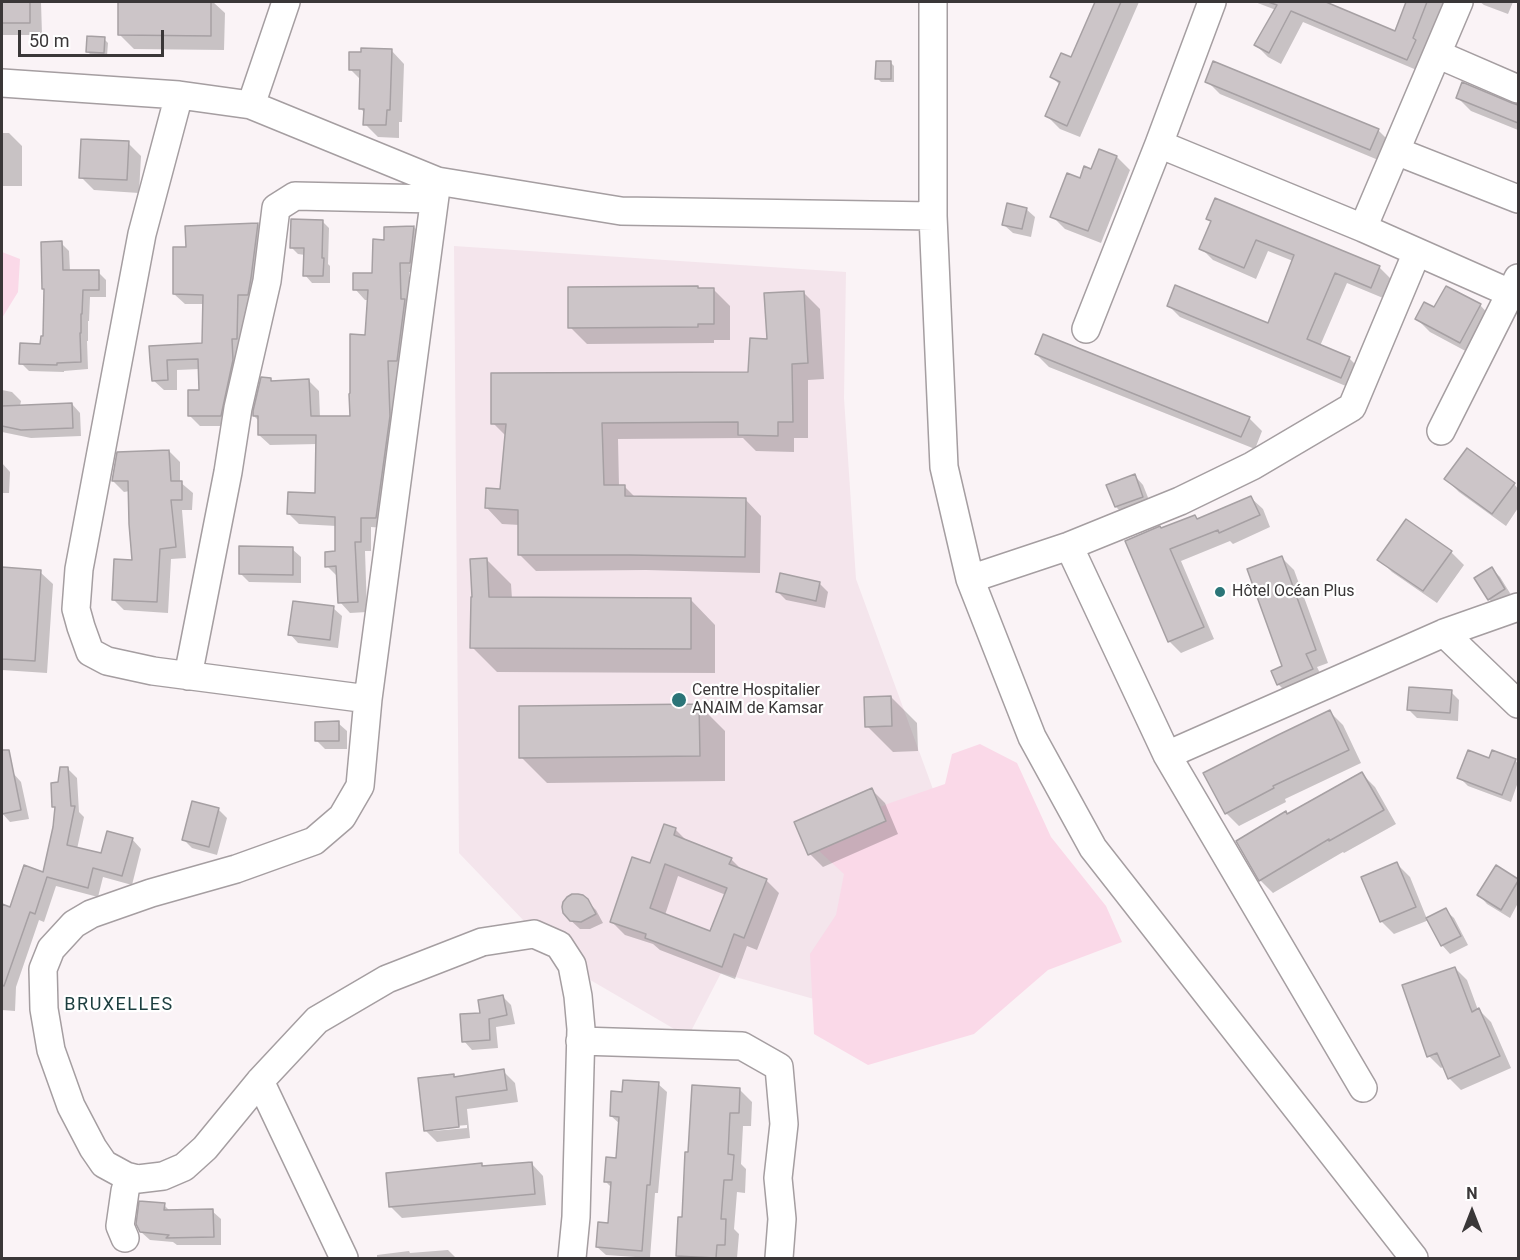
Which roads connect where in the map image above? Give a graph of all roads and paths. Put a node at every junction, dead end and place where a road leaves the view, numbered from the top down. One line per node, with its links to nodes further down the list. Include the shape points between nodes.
1 (286, 2): 9 (street)
2 (933, 2): 14 (street)
3 (1212, 2): 10 (street)
4 (1459, 2): 5 (street)
5 (1437, 54): 7 (street); 11 (street)
6 (2, 83): 8 (street)
7 (1518, 89)
8 (179, 95): 9 (street); 24 (street, via 142,234 79,569 76,609 90,652 107,661)
9 (251, 105): 12 (street)
10 (1159, 144): 15 (street); 18 (street)
11 (1396, 151): 13 (street); 15 (street)
12 (436, 190): 14 (street, via 621,211); 24 (street, via 295,196 276,208 267,281 238,408); 25 (street)
13 (1518, 199)
14 (933, 216): 21 (street, via 944,467)
15 (1363, 228): 16 (street)
16 (1417, 252): 17 (street); 20 (street, via 1352,407 1252,466 1180,501)
17 (1514, 285): 19 (street)
18 (1086, 329)
19 (1441, 431)
20 (1069, 546): 21 (street); 27 (street)
21 (970, 579): 36 (street, via 1032,736 1093,848)
22 (1518, 603): 23 (street)
23 (1444, 633): 26 (street); 27 (street)
24 (188, 676): 25 (street)
25 (368, 699): 31 (street, via 360,786 342,817 314,841 91,914 74,924 51,949 43,969 51,1050 71,1106 93,1148 105,1164)
26 (1518, 704)
27 (1167, 755): 30 (street)
28 (580, 1041): 29 (street, via 572,965 559,945 534,934 482,942 387,979 317,1020); 34 (street); 35 (street, via 742,1046 779,1067 784,1124 778,1178 782,1219)
29 (260, 1082): 31 (street, via 184,1167 164,1176); 33 (street)
30 (1363, 1088)
31 (129, 1177): 32 (street, via 120,1226)
32 (125, 1238)
33 (344, 1258)
34 (572, 1258)
35 (779, 1258)
36 (1414, 1258)

